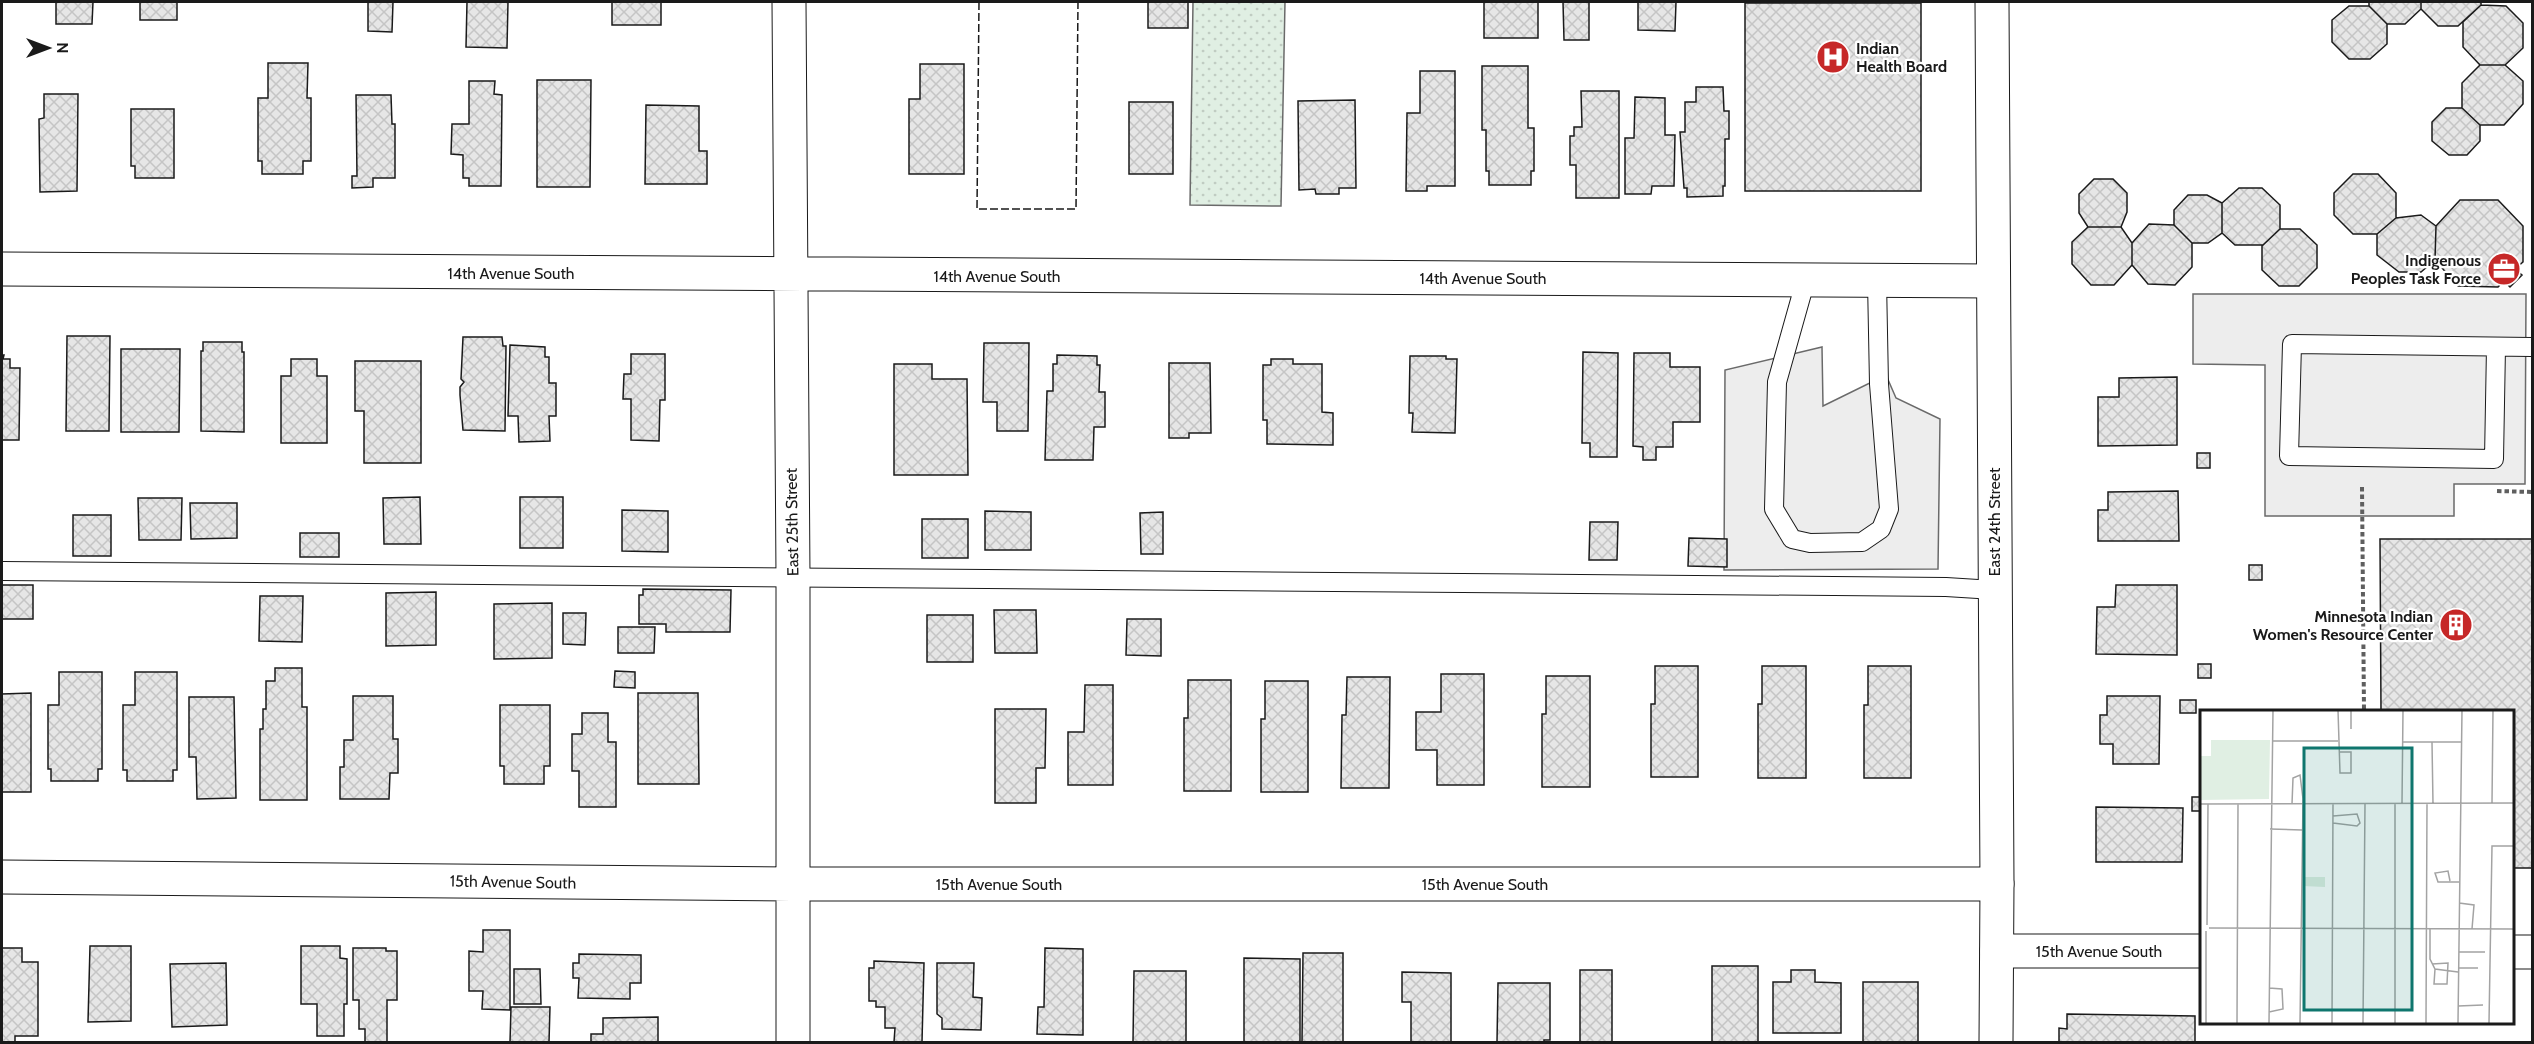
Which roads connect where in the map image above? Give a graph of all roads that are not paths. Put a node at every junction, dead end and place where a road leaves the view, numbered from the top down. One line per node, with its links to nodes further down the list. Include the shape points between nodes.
1 (789, 2): 4 (street, East 25th Street)
2 (1992, 2): 7 (street, East 24th Street)
3 (2, 269): 4 (street, 14th Avenue South)
4 (790, 275): 5 (street, 14th Avenue South); 11 (street, East 25th Street)
5 (1806, 279): 6 (street, 14th Avenue South); 6 (lane, via 1776,382 1774,509 1792,539 1810,543 1862,542 1881,529 1889,509 1879,384)
6 (1877, 281): 7 (street, 14th Avenue South)
7 (1993, 281): 12 (street, East 24th Street)
8 (2532, 347): 9 (lane)
9 (2496, 348): 9 (lane, via 2292,344 2289,456 2494,459)
10 (2, 571): 11 (lane)
11 (793, 576): 12 (lane); 14 (street, East 25th Street)
12 (1994, 590): 15 (street, East 24th Street)
13 (2, 877): 14 (street, 15th Avenue South)
14 (792, 884): 15 (street, 15th Avenue South); 20 (street, East 25th Street)
15 (1997, 884): 16 (street, East 24th Street)
16 (1997, 951): 17 (street, 15th Avenue South); 21 (street, East 24th Street)
17 (2200, 951)
18 (2513, 952): 19 (street)
19 (2532, 952)
20 (793, 1042)
21 (1996, 1042)

